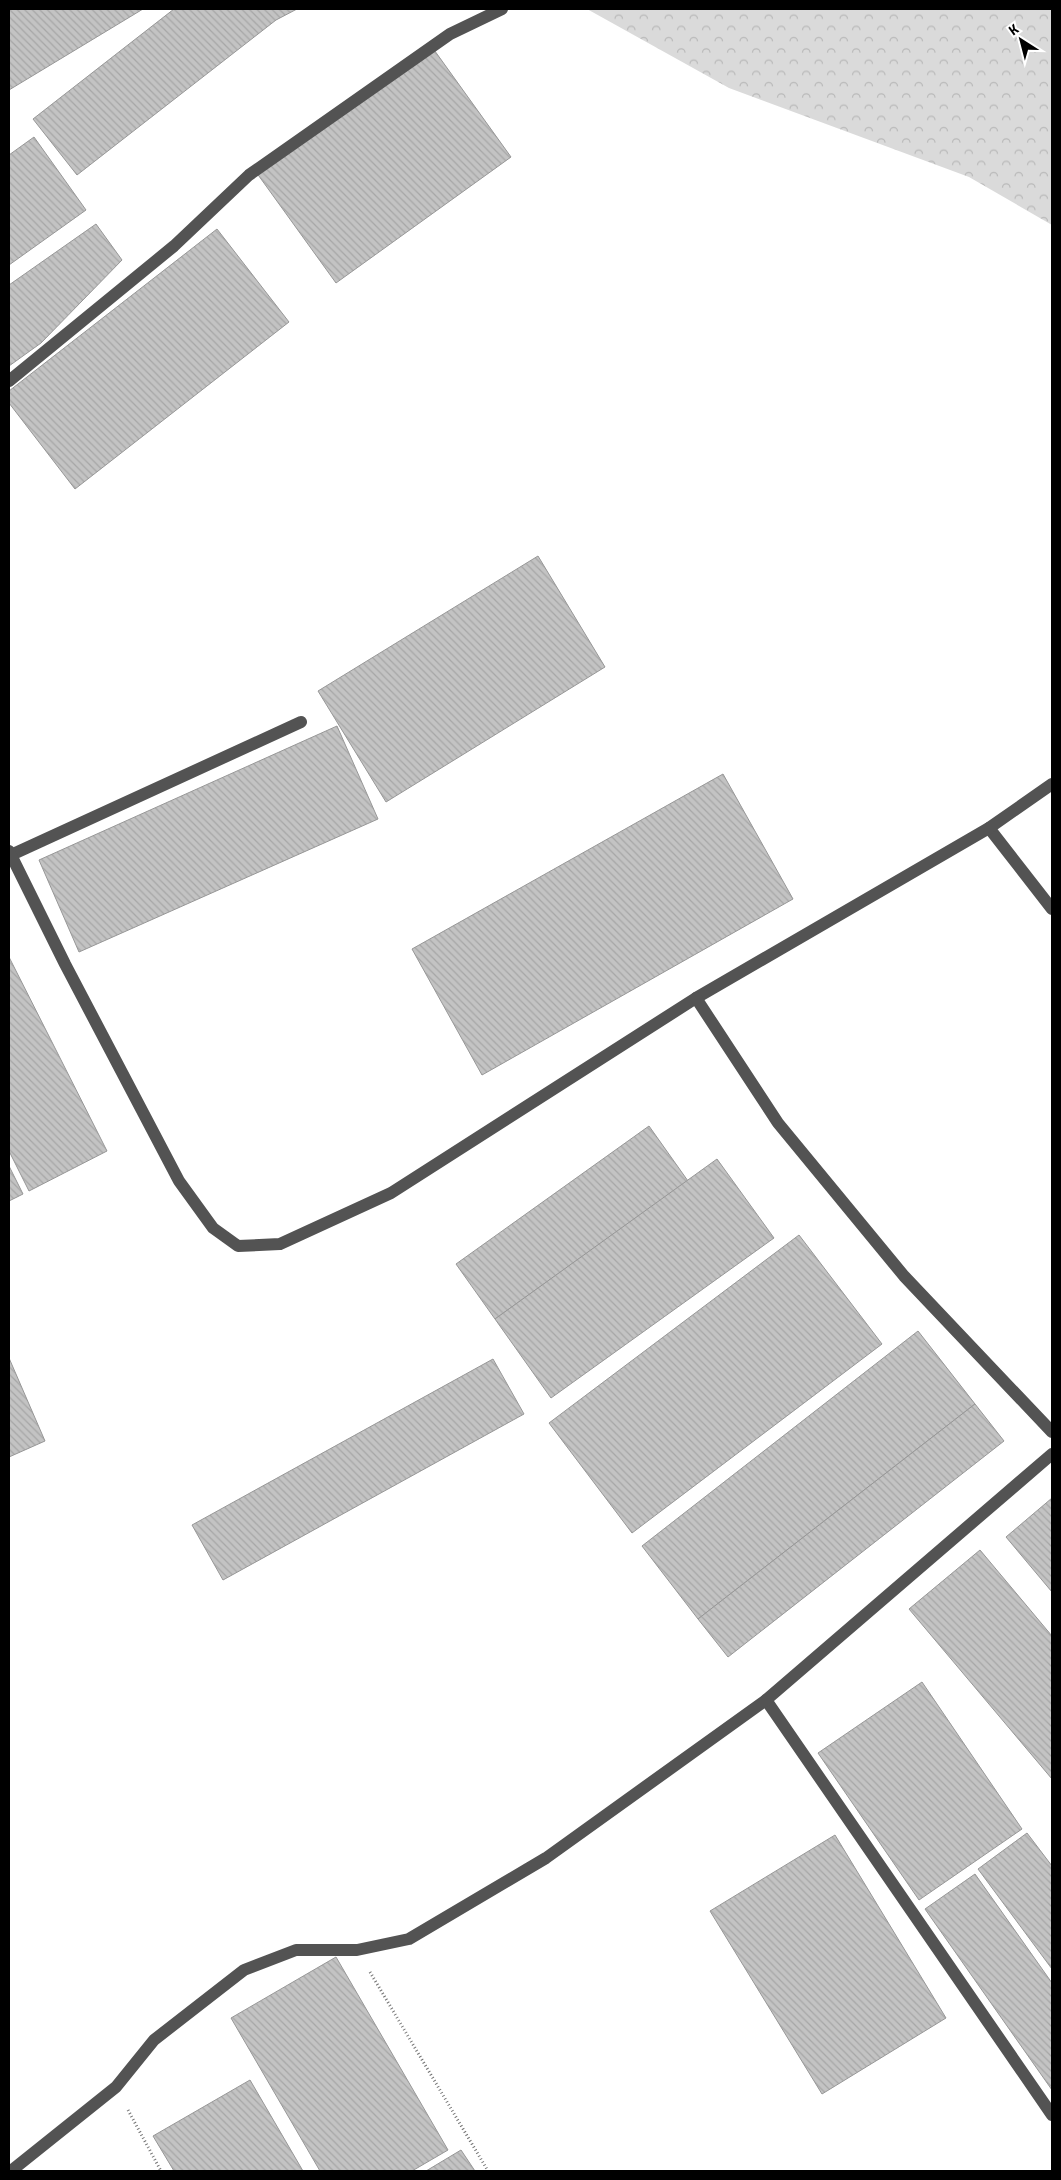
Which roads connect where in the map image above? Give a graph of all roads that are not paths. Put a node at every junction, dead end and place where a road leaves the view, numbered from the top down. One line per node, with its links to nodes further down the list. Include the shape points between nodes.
1 (502, 9): 2 (lane, via 450,34 249,175 174,246)
2 (9, 381)
3 (301, 722): 6 (lane)
4 (1052, 784): 5 (lane)
5 (989, 828): 7 (lane); 8 (lane)
6 (10, 853): 8 (lane, via 178,1181 213,1228 238,1246 280,1244 391,1193)
7 (1052, 909)
8 (696, 998): 9 (lane, via 778,1123 904,1276)
9 (1052, 1432)
10 (1052, 1454): 11 (lane)
11 (766, 1700): 12 (lane); 13 (lane, via 546,1858 409,1939 357,1950 296,1950 244,1970 154,2040 116,2087)
12 (1052, 2115)
13 (11, 2171)

